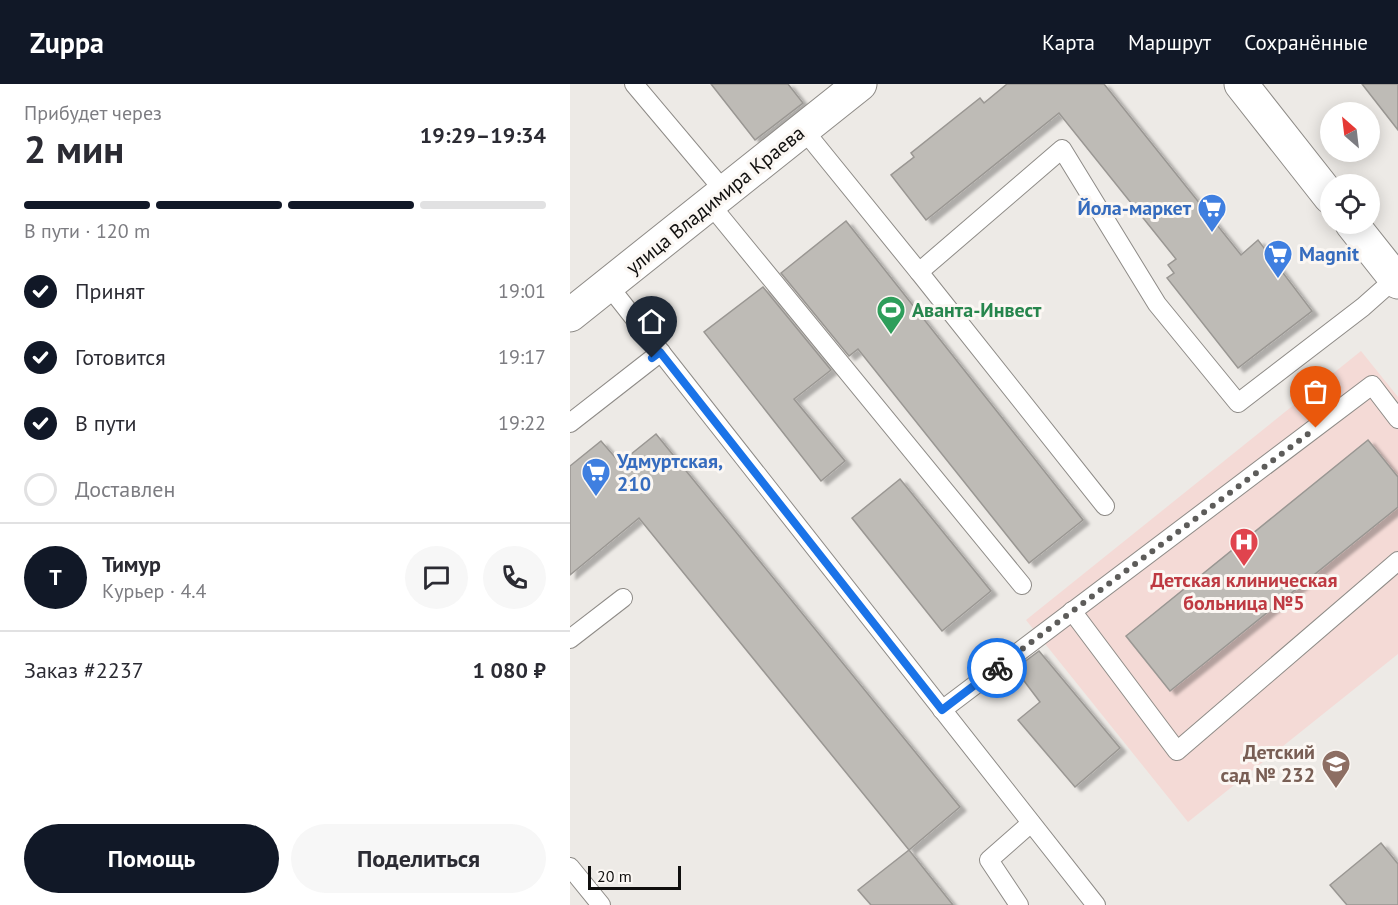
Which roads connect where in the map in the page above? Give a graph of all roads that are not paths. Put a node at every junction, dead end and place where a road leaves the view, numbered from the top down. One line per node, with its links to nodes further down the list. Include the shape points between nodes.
1 (634, 84): 6 (lane)
2 (860, 84): 4 (street, улица Владимира Краева)
3 (1241, 84): 5 (street)
4 (803, 129): 6 (street, улица Владимира Краева); 8 (lane)
5 (1320, 183)
6 (718, 198): 10 (street, улица Владимира Краева); 17 (lane)
7 (1360, 234): 9 (street)
8 (919, 272): 9 (lane, via 1062,149 1157,304 1238,403); 15 (lane)
9 (1397, 279)
10 (608, 285): 11 (street, улица Владимира Краева); 12 (lane)
11 (570, 315)
12 (660, 352): 14 (lane); 21 (lane)
13 (1398, 419): 19 (lane, via 1372,385)
14 (570, 423)
15 (1105, 506)
16 (1398, 561): 19 (lane, via 1177,750)
17 (1022, 585)
18 (623, 598): 20 (lane)
19 (1072, 611): 21 (lane)
20 (570, 639)
21 (942, 710): 22 (lane)
22 (1031, 823): 25 (lane, via 989,860); 26 (lane)
23 (570, 867): 24 (lane)
24 (601, 905)
25 (1019, 905)
26 (1096, 905)

